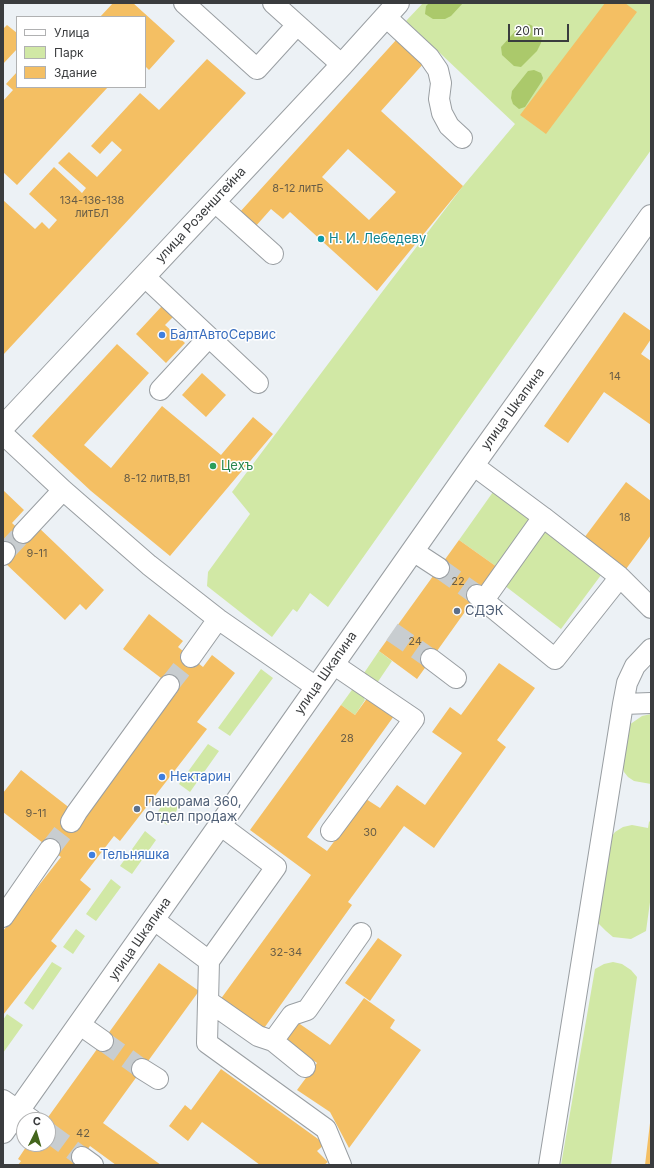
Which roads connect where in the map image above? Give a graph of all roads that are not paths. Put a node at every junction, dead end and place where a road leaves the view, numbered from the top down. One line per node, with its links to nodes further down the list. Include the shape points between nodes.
1 (184, 3): 4 (lane, via 257,69)
2 (273, 3): 4 (lane)
3 (392, 10): 5 (main road, улица Розенштейна); 6 (lane, via 438,70 442,113 449,126)
4 (297, 25): 5 (lane)
5 (342, 65): 7 (main road, улица Розенштейна)
6 (462, 138)
7 (214, 201): 9 (lane); 10 (main road, улица Розенштейна)
8 (651, 216): 16 (main road, улица Шкапина)
9 (273, 254)
10 (144, 276): 11 (lane); 14 (main road, улица Розенштейна)
11 (209, 336): 12 (lane); 13 (lane)
12 (258, 383)
13 (160, 390)
14 (3, 427)
15 (3, 434): 17 (lane)
16 (473, 465): 18 (lane); 20 (main road, улица Шкапина)
17 (63, 490): 19 (lane); 24 (lane, via 149,565)
18 (543, 517): 22 (lane); 22 (lane, via 481,598 555,659)
19 (23, 533)
20 (413, 551): 21 (lane); 28 (main road, улица Шкапина)
21 (439, 568)
22 (620, 578): 23 (lane)
23 (651, 608)
24 (218, 618): 26 (lane); 31 (lane)
25 (651, 649): 32 (lane, via 635,666 627,683)
26 (191, 657)
27 (431, 660): 29 (lane)
28 (333, 664): 31 (main road, улица Шкапина); 36 (lane, via 414,719)
29 (456, 678)
30 (169, 685): 34 (lane)
31 (316, 687): 35 (main road, улица Шкапина)
32 (623, 704): 33 (lane); 50 (lane)
33 (651, 704)
34 (71, 822)
35 (220, 825): 39 (main road, улица Шкапина); 41 (lane, via 276,867)
36 (331, 831)
37 (50, 849): 38 (lane)
38 (3, 917)
39 (154, 919): 41 (lane); 43 (main road, улица Шкапина)
40 (361, 933): 45 (lane, via 307,1010 292,1015)
41 (209, 961): 42 (lane)
42 (208, 1001): 45 (lane, via 258,1036); 49 (lane, via 207,1043 326,1129)
43 (79, 1024): 44 (lane); 47 (main road, улица Шкапина)
44 (103, 1041)
45 (273, 1042): 46 (lane)
46 (305, 1067)
47 (18, 1110): 48 (main road, улица Шкапина)
48 (3, 1132)
49 (340, 1165)
50 (549, 1165)

